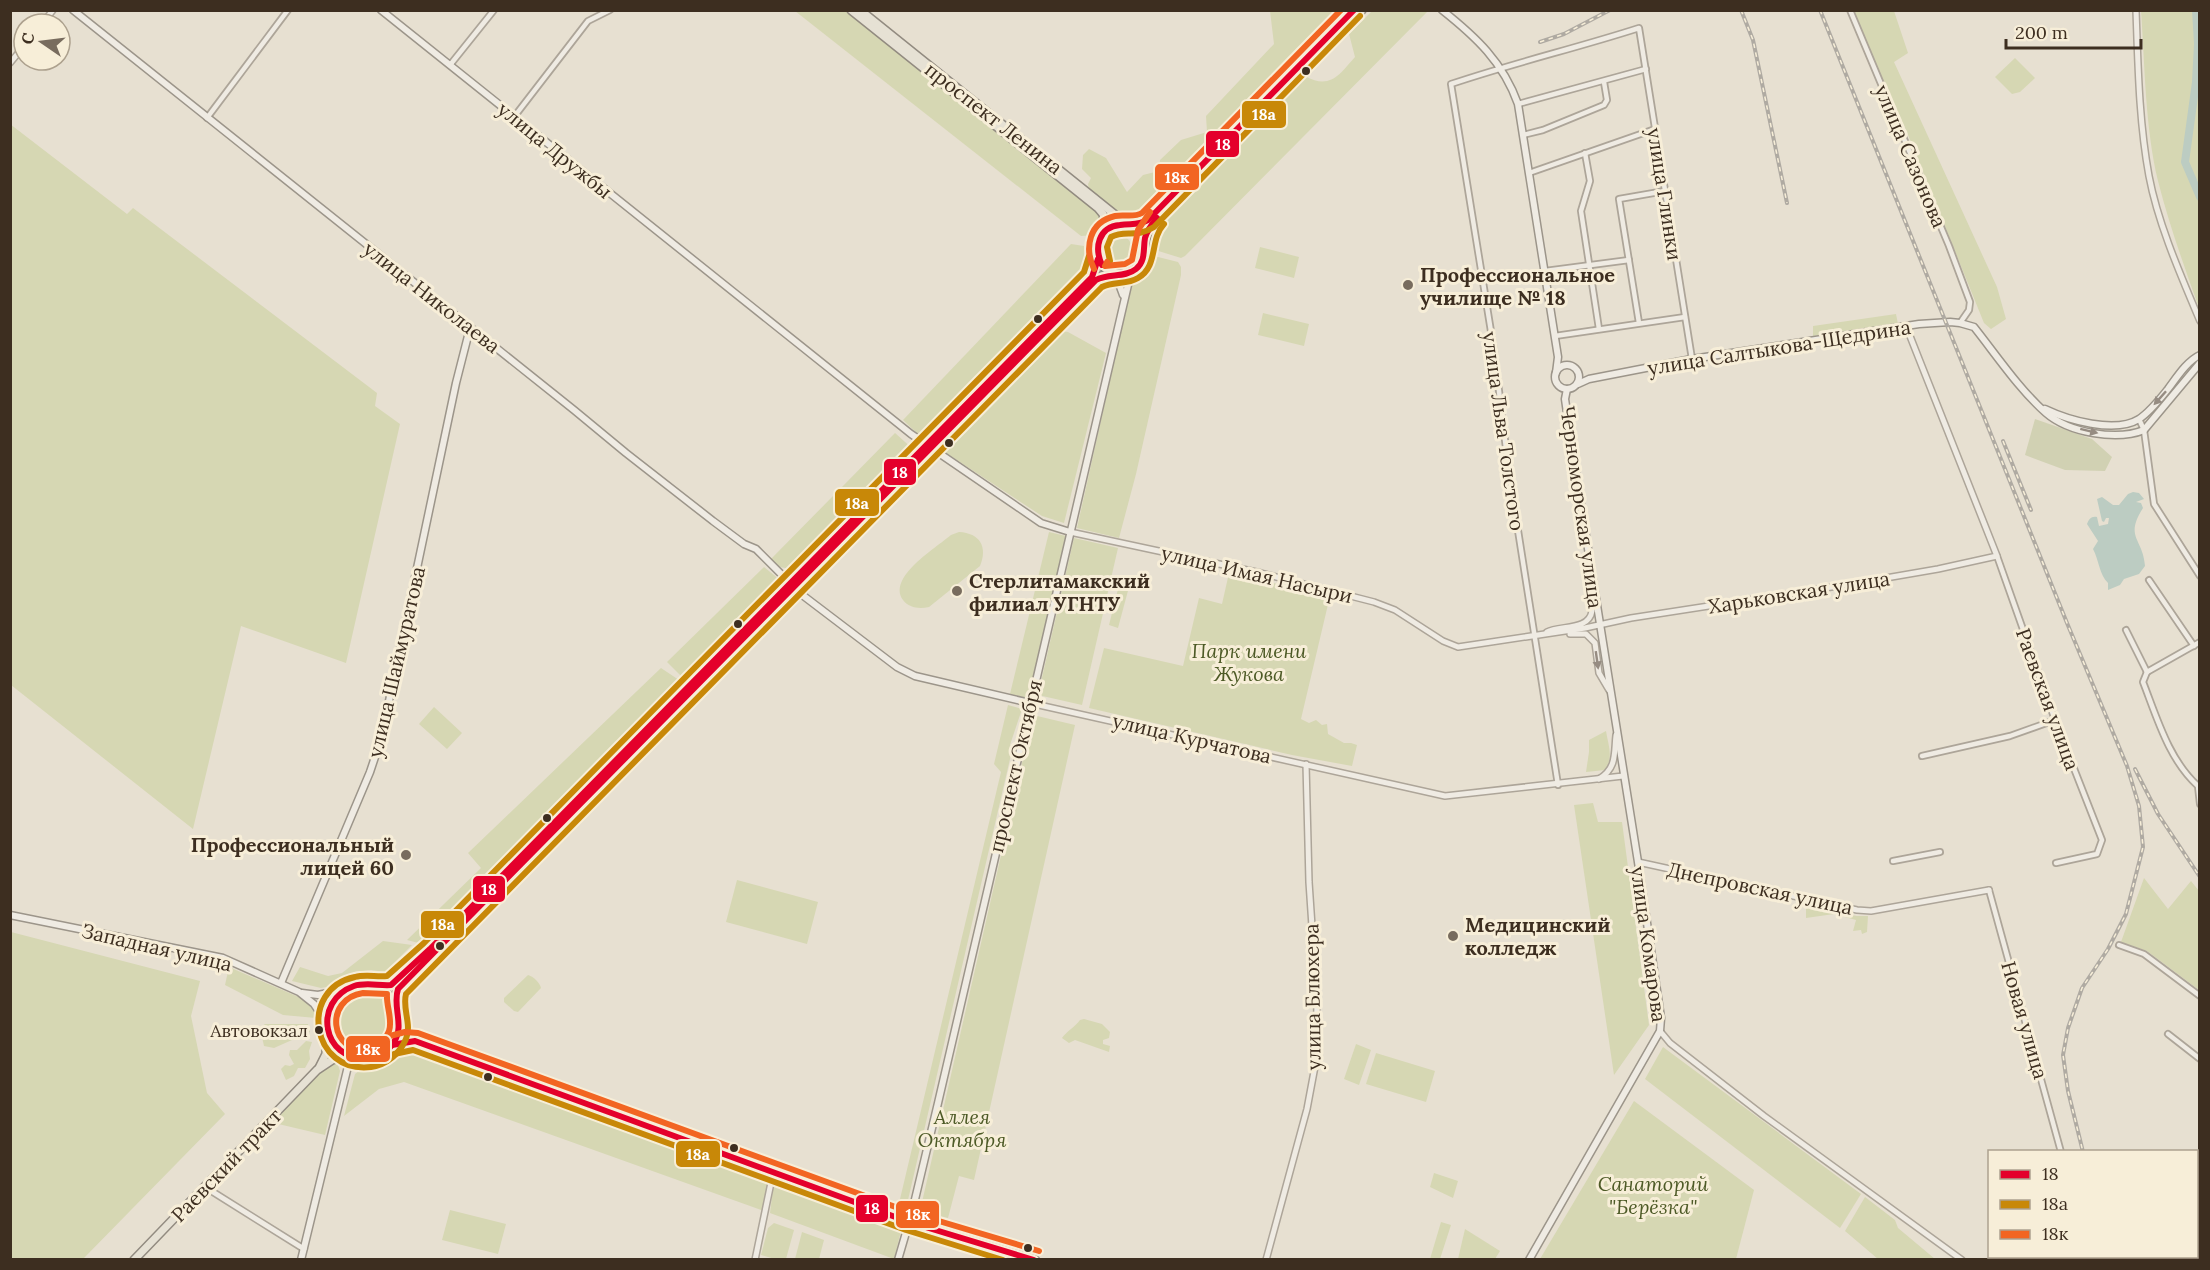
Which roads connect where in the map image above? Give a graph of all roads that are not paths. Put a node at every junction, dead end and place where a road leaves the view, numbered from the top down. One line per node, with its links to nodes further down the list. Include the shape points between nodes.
1 (73, 10): 19 (main road, улица Николаева)
2 (288, 10): 19 (street)
3 (381, 10): 13 (main road, улица Дружбы)
4 (494, 10): 13 (street)
5 (610, 10): 18 (street, via 588,21)
6 (851, 10): 27 (main road, проспект Ленина, via 1098,208)
7 (860, 10): 26 (main road, проспект Ленина)
8 (1354, 10): 25 (main road)
9 (1362, 10): 25 (main road)
10 (1442, 10): 14 (main road, via 1478,40)
11 (1850, 10): 39 (street, улица Сазонова, via 1970,302 1968,314)
12 (2136, 10): 37 (street, via 2150,178)
13 (450, 65): 18 (main road, улица Дружбы)
14 (1501, 68): 15 (street, улица Глинки, via 1639,28); 17 (main road); 69 (street, улица Льва Толстого, via 1451,84)
15 (1646, 69): 16 (street); 20 (street, улица Глинки)
16 (1604, 82): 17 (street); 21 (street, via 1608,100 1604,105)
17 (1518, 104): 21 (main road)
18 (514, 117): 59 (main road, улица Дружбы)
19 (207, 118): 41 (main road, улица Николаева)
20 (1655, 129): 22 (street); 24 (street, улица Глинки)
21 (1523, 135): 23 (main road)
22 (1585, 153): 23 (street); 31 (street, via 1590,181 1581,211)
23 (1529, 173): 32 (main road)
24 (1665, 191): 30 (street, via 1619,199); 36 (street, улица Глинки)
25 (1155, 217): 26 (main road); 28 (main road)
26 (1131, 226): 27 (main road, via 1118,225); 28 (main road)
27 (1106, 230): 29 (main road, via 1097,242)
28 (1144, 242): 33 (main road, via 1145,256)
29 (1098, 259): 34 (main road); 59 (main road, via 1092,277)
30 (1629, 260): 31 (street); 38 (street)
31 (1588, 266): 32 (street); 42 (street)
32 (1545, 271): 43 (main road)
33 (1131, 272): 34 (main road); 35 (main road, проспект Октября)
34 (1114, 273): 35 (main road); 59 (main road, via 1096,280)
35 (1123, 298): 60 (main road, проспект Октября)
36 (1684, 316): 38 (street); 46 (street, улица Глинки)
37 (2199, 321)
38 (1639, 323): 42 (street)
39 (1960, 323): 40 (main road, улица Салтыкова-Щедрина); 56 (main road, via 1974,327)
40 (1906, 326): 46 (main road, улица Салтыкова-Щедрина); 61 (street)
41 (470, 328): 65 (main road, улица Николаева, via 713,521 756,549); 91 (main road, улица Шаймуратова, via 381,739)
42 (1599, 329): 43 (street)
43 (1555, 336): 44 (main road)
44 (1558, 357): 47 (main road); 49 (main road)
45 (2199, 357): 48 (main road)
46 (1692, 360): 51 (main road, улица Салтыкова-Щедрина)
47 (1568, 365): 49 (main road); 50 (main road)
48 (2189, 368): 57 (main road, one-way to 57); 58 (main road)
49 (1556, 372): 52 (main road)
50 (1579, 374): 51 (main road); 53 (main road)
51 (1589, 379): 53 (main road, улица Салтыкова-Щедрина)
52 (1557, 384): 54 (main road); 55 (main road)
53 (1578, 384): 54 (main road)
54 (1568, 389): 55 (main road, Черноморская улица)
55 (1565, 399): 62 (main road, Черноморская улица)
56 (2039, 406): 57 (main road, via 2064,417 2097,424 2125,424); 58 (main road, one-way to 58, via 2055,419 2096,434)
57 (2139, 419): 58 (street)
58 (2144, 430): 63 (street, via 2154,504)
59 (929, 447): 60 (main road, улица Имая Насыри, via 1041,523); 65 (main road)
60 (1071, 532): 69 (street, улица Имая Насыри, via 1374,602 1395,610 1454,646); 74 (main road, проспект Октября)
61 (1997, 556): 66 (street, Харьковская улица, via 1883,579); 75 (street, Раевская улица)
62 (1591, 573): 66 (main road, Черноморская улица); 68 (street, via 1593,610 1589,619)
63 (2198, 573)
64 (2149, 579): 71 (street)
65 (792, 586): 74 (main road, улица Курчатова, via 905,672); 92 (main road, via 430,949 391,985); 96 (main road, via 398,988)
66 (1600, 625): 68 (street, улица Имая Насыри); 73 (main road, улица Комарова)
67 (2126, 630): 72 (street)
68 (1542, 635): 69 (street, улица Имая Насыри); 73 (street, one-way to 73, via 1589,636 1595,643 1599,673)
69 (1534, 636): 81 (street, улица Льва Толстого)
70 (2199, 642): 71 (street)
71 (2194, 646): 72 (street)
72 (2147, 672): 82 (street, via 2143,682 2167,744)
73 (1609, 690): 76 (main road, улица Комарова)
74 (1030, 703): 78 (street, улица Курчатова); 110 (main road, проспект Октября)
75 (2055, 720): 77 (street, via 2010,736); 87 (street, Раевская улица, via 2102,840 2097,854)
76 (1616, 733): 79 (main road, улица Комарова); 80 (street, via 1612,766)
77 (1922, 756)
78 (1306, 764): 81 (street, улица Курчатова, via 1445,796); 117 (street, улица Блюхера, via 1317,1000 1316,1061 1308,1108)
79 (1623, 777): 80 (street, улица Курчатова); 86 (main road, улица Комарова)
80 (1596, 780): 81 (street, улица Курчатова)
81 (1558, 785)
82 (2199, 786): 83 (street)
83 (2199, 804)
84 (1940, 852): 85 (street)
85 (1893, 861)
86 (1638, 862): 88 (street, Днепровская улица, via 1857,910 1871,911); 99 (main road, улица Комарова)
87 (2056, 863)
88 (1989, 890): 107 (street, Новая улица)
89 (10, 915): 91 (main road, Западная улица, via 213,956)
90 (2119, 945): 95 (street, via 2144,954)
91 (281, 983): 94 (main road, Западная улица)
92 (378, 987): 93 (main road, via 359,984); 96 (main road)
93 (343, 990): 94 (main road, Западная улица, via 318,995); 98 (main road, via 330,1004)
94 (299, 992): 98 (main road, Западная улица, via 314,1004)
95 (2199, 996)
96 (396, 1005): 97 (main road)
97 (401, 1020): 102 (main road, via 404,1030); 103 (main road)
98 (326, 1022): 100 (main road)
99 (1660, 1031): 118 (main road); 119 (street, улица Комарова, via 1764,1116)
100 (327, 1032): 104 (main road); 106 (main road, Раевский тракт, via 326,1054)
101 (2168, 1034): 105 (street)
102 (415, 1041): 103 (main road); 108 (main road)
103 (392, 1045): 104 (main road, via 369,1059)
104 (348, 1057): 106 (main road, Раевский тракт, via 332,1060); 111 (main road)
105 (2199, 1059)
106 (317, 1070): 109 (main road, Раевский тракт)
107 (2060, 1150)
108 (773, 1173): 110 (main road); 114 (street)
109 (205, 1187): 111 (street); 112 (main road, Раевский тракт)
110 (909, 1222): 115 (main road, проспект Октября); 116 (main road)
111 (304, 1249): 113 (main road)
112 (134, 1260)
113 (301, 1260)
114 (755, 1260)
115 (898, 1260)
116 (1036, 1260)
117 (1266, 1260)
118 (1529, 1260)
119 (1962, 1260)

